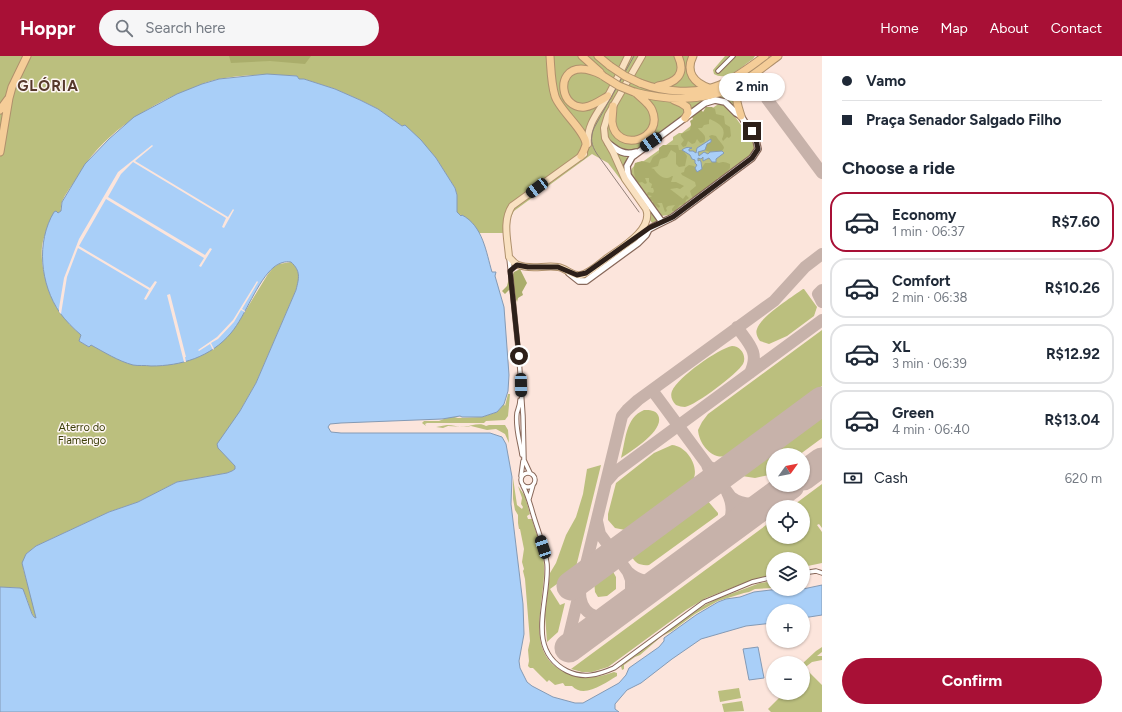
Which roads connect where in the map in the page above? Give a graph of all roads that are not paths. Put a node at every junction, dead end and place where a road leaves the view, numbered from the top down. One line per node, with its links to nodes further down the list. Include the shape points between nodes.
1 (27, 56): 19 (highway)
2 (550, 56): 28 (highway, via 555,96 585,140)
3 (582, 56): 13 (highway)
4 (598, 56): 15 (highway, bridge, via 625,76)
5 (628, 56): 18 (main road)
6 (642, 56): 21 (main road)
7 (678, 56): 15 (highway, via 681,68 676,80)
8 (692, 56): 16 (highway, via 689,64 692,76 698,83)
9 (733, 56): 12 (street)
10 (765, 56): 16 (highway, via 729,80)
11 (778, 56): 14 (highway)
12 (718, 71)
13 (603, 75): 17 (highway, bridge); 18 (highway, via 587,70 574,70 565,79 564,92 570,102 581,107 589,106)
14 (749, 77): 20 (highway, via 732,88 711,94 692,98); 23 (highway, via 736,94)
15 (652, 87): 16 (highway, via 675,91)
16 (709, 88)
17 (634, 92): 20 (highway); 21 (highway, via 650,106 654,115 652,129 643,138 629,140 618,134 612,123)
18 (608, 96): 28 (main road, via 590,126 588,148)
19 (9, 98): 22 (highway); 27 (highway)
20 (668, 98): 24 (highway, via 685,105 688,110)
21 (614, 106): 25 (main road, via 604,128)
22 (0, 110)
23 (741, 116): 24 (street, via 725,102 715,100 705,103); 30 (street, via 756,140 757,152)
24 (685, 118): 26 (street)
25 (606, 141): 26 (street, via 624,154); 33 (main road, via 625,179 647,210 647,219)
26 (640, 150): 29 (street, via 629,161 627,173)
27 (0, 152)
28 (581, 156): 34 (main road, via 512,206 506,221)
29 (657, 215): 30 (street); 31 (street)
30 (669, 219): 31 (street)
31 (662, 222): 32 (street)
32 (649, 228): 33 (street); 36 (street, via 638,243 586,281 579,281)
33 (635, 238): 36 (main road, via 582,274 577,275)
34 (509, 258): 35 (main road); 37 (street)
35 (517, 265): 36 (main road); 37 (street)
36 (564, 268)
37 (510, 271): 38 (street)
38 (521, 395): 39 (street, via 524,460); 40 (street, via 517,414 517,435 523,464)
39 (530, 473): 40 (street); 41 (street, via 534,477)
40 (521, 476): 42 (street)
41 (533, 485): 42 (street); 43 (street)
42 (523, 486): 43 (street)
43 (529, 499): 46 (street, via 547,566 543,640 555,663 572,673 593,675 614,668 704,602)
44 (810, 572): 45 (street)
45 (822, 574)
46 (766, 579)

